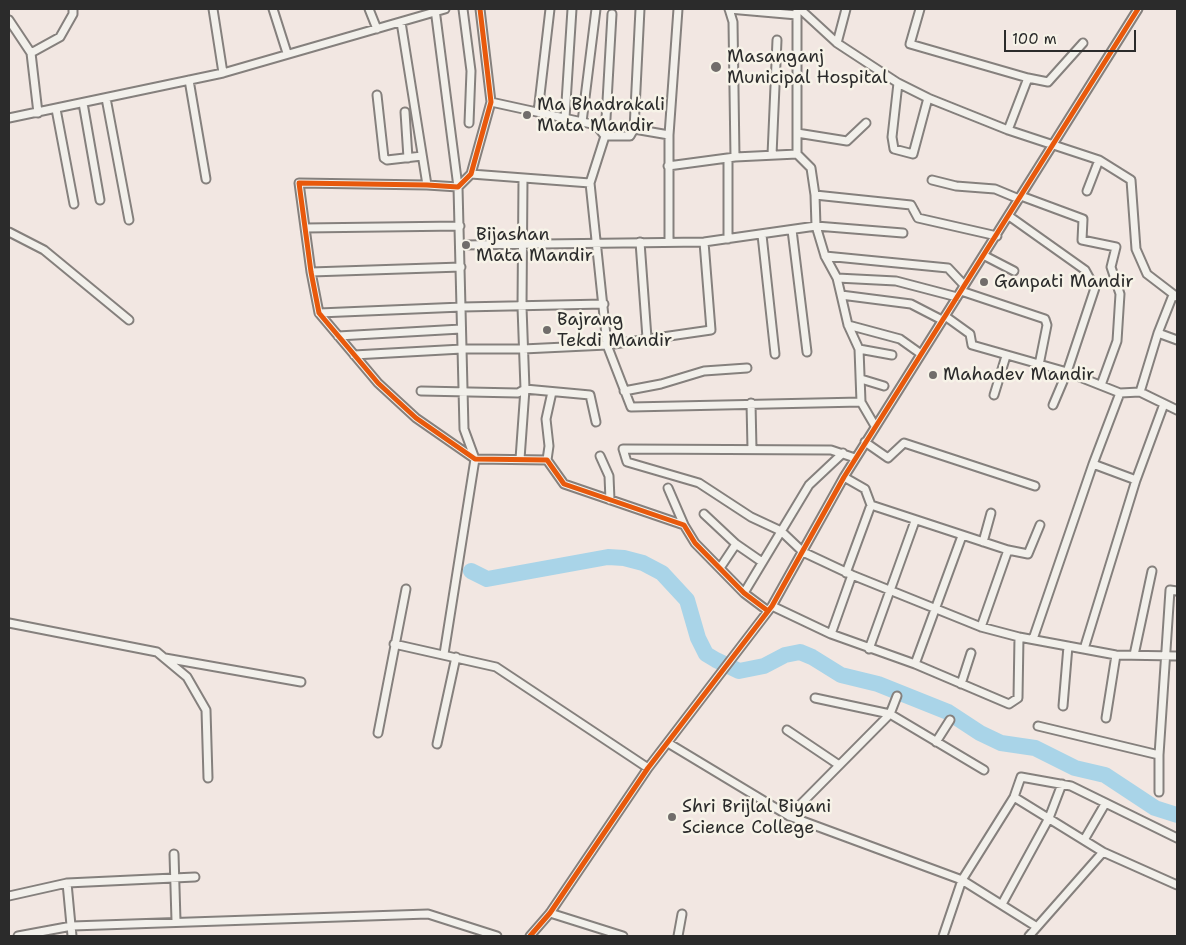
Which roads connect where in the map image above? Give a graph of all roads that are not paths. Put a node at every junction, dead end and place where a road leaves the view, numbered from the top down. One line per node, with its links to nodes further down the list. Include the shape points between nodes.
1 (73, 9): 28 (street, via 60,36)
2 (213, 9): 30 (street)
3 (274, 9): 29 (street)
4 (369, 9): 24 (street)
5 (445, 9): 18 (street)
6 (463, 9): 46 (street, via 471,71)
7 (480, 9): 37 (street)
8 (550, 9): 42 (street)
9 (572, 9): 44 (street)
10 (596, 9): 45 (street)
11 (640, 9): 48 (street)
12 (678, 9): 51 (street)
13 (729, 9): 19 (street); 58 (street, via 733,22)
14 (812, 9): 21 (street)
15 (846, 9): 26 (street)
16 (920, 9): 31 (street, via 910,44)
17 (1138, 9): 53 (street)
18 (435, 10): 23 (street); 67 (street)
19 (798, 11): 21 (street); 50 (street)
20 (612, 14): 52 (street)
21 (810, 18): 26 (street)
22 (9, 20): 28 (street)
23 (401, 22): 24 (street); 56 (street)
24 (377, 29): 29 (street)
25 (777, 40): 55 (street)
26 (837, 43): 33 (street)
27 (1083, 43): 31 (street, via 1048,82)
28 (31, 53): 40 (street)
29 (287, 53): 30 (street)
30 (223, 73): 32 (street)
31 (1028, 78): 49 (street)
32 (189, 80): 35 (street); 63 (street)
33 (898, 83): 36 (street); 36 (street, via 892,137 894,149 913,154)
34 (377, 95): 57 (street, via 384,158)
35 (106, 98): 38 (street); 74 (street)
36 (928, 98): 49 (street)
37 (491, 102): 42 (street); 61 (street)
38 (83, 103): 39 (street); 71 (street)
39 (56, 109): 40 (street); 72 (street)
40 (38, 112): 43 (street)
41 (405, 112): 57 (street)
42 (538, 112): 44 (street)
43 (9, 118)
44 (565, 118): 45 (street)
45 (582, 122): 52 (street, via 596,125)
46 (469, 123)
47 (866, 123): 50 (street, via 847,141)
48 (634, 129): 51 (street); 52 (street, via 630,136)
49 (1008, 130): 53 (street)
50 (797, 133): 54 (street)
51 (669, 135): 60 (street)
52 (605, 136): 65 (street)
53 (1052, 143): 59 (street); 70 (street)
54 (797, 154): 55 (street); 69 (street, via 811,168)
55 (772, 155): 58 (street)
56 (422, 156): 57 (street); 66 (street)
57 (408, 158)
58 (731, 158): 60 (street); 83 (street)
59 (1099, 160): 68 (street); 98 (street, via 1131,180 1136,249 1147,274)
60 (668, 166): 85 (street)
61 (472, 174): 62 (street); 67 (street)
62 (523, 178): 65 (street); 88 (street)
63 (206, 179)
64 (932, 180): 70 (street, via 956,186 995,189)
65 (590, 183): 87 (street)
66 (427, 184): 67 (street); 77 (street, via 299,184)
67 (458, 187): 75 (street)
68 (1087, 191)
69 (816, 195): 76 (street); 82 (street, via 910,205 918,218)
70 (1020, 198): 73 (street); 126 (street, via 1083,219 1082,240 1116,247 1111,267 1120,294 1117,341)
71 (100, 200)
72 (74, 204)
73 (1009, 216): 82 (street); 123 (street, via 1085,270 1095,288)
74 (129, 220)
75 (460, 226): 77 (street); 89 (street)
76 (816, 226): 78 (street); 80 (street); 90 (street)
77 (305, 228): 94 (street)
78 (792, 230): 81 (street); 115 (street)
79 (9, 232): 104 (street, via 44,250)
80 (903, 233)
81 (762, 235): 83 (street); 116 (street)
82 (997, 236): 91 (street)
83 (728, 239): 86 (street)
84 (640, 242): 85 (street); 87 (street); 109 (street)
85 (669, 242): 86 (street)
86 (704, 242): 109 (street, via 711,330)
87 (598, 243): 88 (street); 99 (street)
88 (524, 244): 89 (street); 101 (street)
89 (461, 245): 92 (street)
90 (825, 256): 95 (street); 96 (street, via 948,268)
91 (985, 256): 93 (street); 96 (street)
92 (461, 267): 94 (street); 100 (street)
93 (1014, 271)
94 (311, 272): 102 (street)
95 (837, 278): 96 (street, via 896,281); 97 (street)
96 (960, 291): 103 (street); 121 (street, via 1045,319 1047,325)
97 (841, 295): 103 (street, via 911,304); 105 (street)
98 (1175, 296): 107 (street)
99 (604, 304): 101 (street); 111 (street)
100 (462, 307): 101 (street); 102 (street); 106 (street)
101 (522, 307): 114 (street)
102 (320, 313): 108 (street)
103 (943, 318): 117 (street); 120 (street, via 970,334 972,345)
104 (129, 320)
105 (848, 325): 113 (street); 117 (street, via 900,339)
106 (462, 329): 108 (street); 112 (street)
107 (1158, 333): 110 (street); 131 (street)
108 (338, 336): 119 (street)
109 (647, 338): 111 (street)
110 (1177, 340)
111 (607, 345): 114 (street); 129 (street)
112 (462, 349): 114 (street); 119 (street); 133 (street)
113 (859, 349): 118 (street); 124 (street)
114 (523, 350): 127 (street)
115 (807, 352)
116 (775, 354)
117 (920, 354): 141 (street)
118 (892, 355)
119 (354, 356): 147 (street, via 416,418)
120 (1006, 356): 121 (street); 134 (street)
121 (1039, 365): 123 (street)
122 (747, 368): 129 (street, via 704,371)
123 (1067, 372): 126 (street); 137 (street)
124 (860, 379): 125 (street); 135 (street)
125 (884, 386)
126 (1101, 386): 132 (street)
127 (525, 389): 130 (street); 133 (street, via 518,393); 148 (street)
128 (421, 391): 133 (street)
129 (624, 391): 136 (street, via 631,407)
130 (552, 392): 140 (street, via 590,396); 149 (street, via 546,419)
131 (1140, 392): 132 (street); 138 (street)
132 (1120, 393): 150 (street)
133 (464, 394): 147 (street, via 464,429)
134 (994, 395)
135 (861, 402): 136 (street); 141 (street)
136 (751, 404): 143 (street)
137 (1053, 404)
138 (1164, 404): 139 (street); 152 (street)
139 (1177, 410)
140 (596, 422)
141 (875, 426): 142 (street)
142 (865, 442): 146 (street); 153 (street, via 888,458 904,443)
143 (752, 450): 144 (street, via 831,450); 162 (street, via 623,449 627,462 699,483 751,517)
144 (843, 453): 146 (street); 162 (street, via 809,485)
145 (600, 456): 155 (street, via 609,476)
146 (855, 458): 151 (street)
147 (475, 459): 148 (street); 188 (street)
148 (520, 459): 149 (street)
149 (547, 460): 155 (street, via 564,484)
150 (1093, 464): 152 (street); 182 (street)
151 (844, 476): 156 (street, via 865,489); 167 (street)
152 (1136, 480): 186 (street)
153 (1036, 486)
154 (668, 488): 160 (street)
155 (610, 500): 160 (street)
156 (871, 505): 159 (street); 171 (street)
157 (991, 513): 164 (street)
158 (704, 514): 165 (street)
159 (915, 521): 163 (street); 173 (street)
160 (684, 525): 169 (street, via 695,543)
161 (1040, 525): 166 (street, via 1028,554)
162 (781, 531): 167 (street); 168 (street)
163 (962, 536): 164 (street); 177 (street)
164 (983, 542): 166 (street)
165 (736, 544): 168 (street); 169 (street)
166 (1008, 550): 179 (street)
167 (803, 552): 171 (street); 176 (street)
168 (762, 562): 175 (street)
169 (720, 568): 175 (street)
170 (1152, 571): 189 (street)
171 (849, 574): 173 (street); 180 (street)
172 (406, 589): 183 (street)
173 (890, 590): 177 (street); 185 (street)
174 (1177, 591): 191 (street, via 1170,590)
175 (744, 593): 176 (street)
176 (770, 608): 180 (street); 208 (street)
177 (934, 608): 179 (street); 195 (street)
178 (9, 623): 194 (street, via 157,652)
179 (980, 627): 181 (street)
180 (831, 634): 185 (street)
181 (1019, 637): 182 (street); 197 (street, via 1019,694 1015,702 1009,704)
182 (1034, 639): 184 (street)
183 (394, 644): 188 (street); 206 (street)
184 (1068, 646): 186 (street); 200 (street)
185 (869, 649): 195 (street)
186 (1084, 649): 190 (street)
187 (971, 653): 197 (street)
188 (444, 654): 193 (street)
189 (1134, 654): 190 (street); 191 (street)
190 (1116, 655): 202 (street)
191 (1166, 655): 192 (street); 210 (street)
192 (1177, 656)
193 (456, 657): 209 (street); 212 (street, via 496,667)
194 (164, 658): 196 (street); 214 (street, via 187,677 206,710)
195 (915, 664): 197 (street)
196 (301, 682)
197 (961, 684)
198 (897, 696): 201 (street)
199 (815, 698): 201 (street)
200 (1062, 706)
201 (890, 714): 207 (street); 211 (street)
202 (1106, 718)
203 (950, 720): 207 (street)
204 (1038, 726): 210 (street)
205 (787, 730): 211 (street)
206 (378, 733)
207 (936, 742): 213 (street)
208 (668, 743): 212 (street); 219 (street)
209 (437, 744)
210 (1159, 755): 216 (street)
211 (839, 765): 219 (street)
212 (648, 768): 232 (street)
213 (984, 770)
214 (208, 778)
215 (1062, 784): 217 (street, via 1021,777); 218 (street); 220 (street)
216 (1159, 792)
217 (1014, 797): 220 (street); 227 (street)
218 (1105, 804): 221 (street); 222 (street)
219 (789, 816): 227 (street)
220 (1049, 818): 222 (street); 231 (street)
221 (1177, 838)
222 (1084, 840): 223 (street)
223 (1103, 852): 229 (street); 236 (street)
224 (174, 854): 226 (street)
225 (195, 877): 226 (street)
226 (174, 878): 228 (street); 234 (street)
227 (962, 880): 231 (street); 243 (street)
228 (68, 883): 230 (street); 235 (street)
229 (1177, 885)
230 (9, 896)
231 (1002, 904): 236 (street)
232 (550, 912): 240 (street); 241 (street)
233 (682, 914): 242 (street)
234 (176, 921): 235 (street); 239 (street, via 428,914)
235 (72, 926): 237 (street); 238 (street)
236 (1038, 927): 244 (street)
237 (18, 936)
238 (72, 936)
239 (497, 936)
240 (530, 936)
241 (623, 936)
242 (678, 936)
243 (943, 936)
244 (1029, 936)

